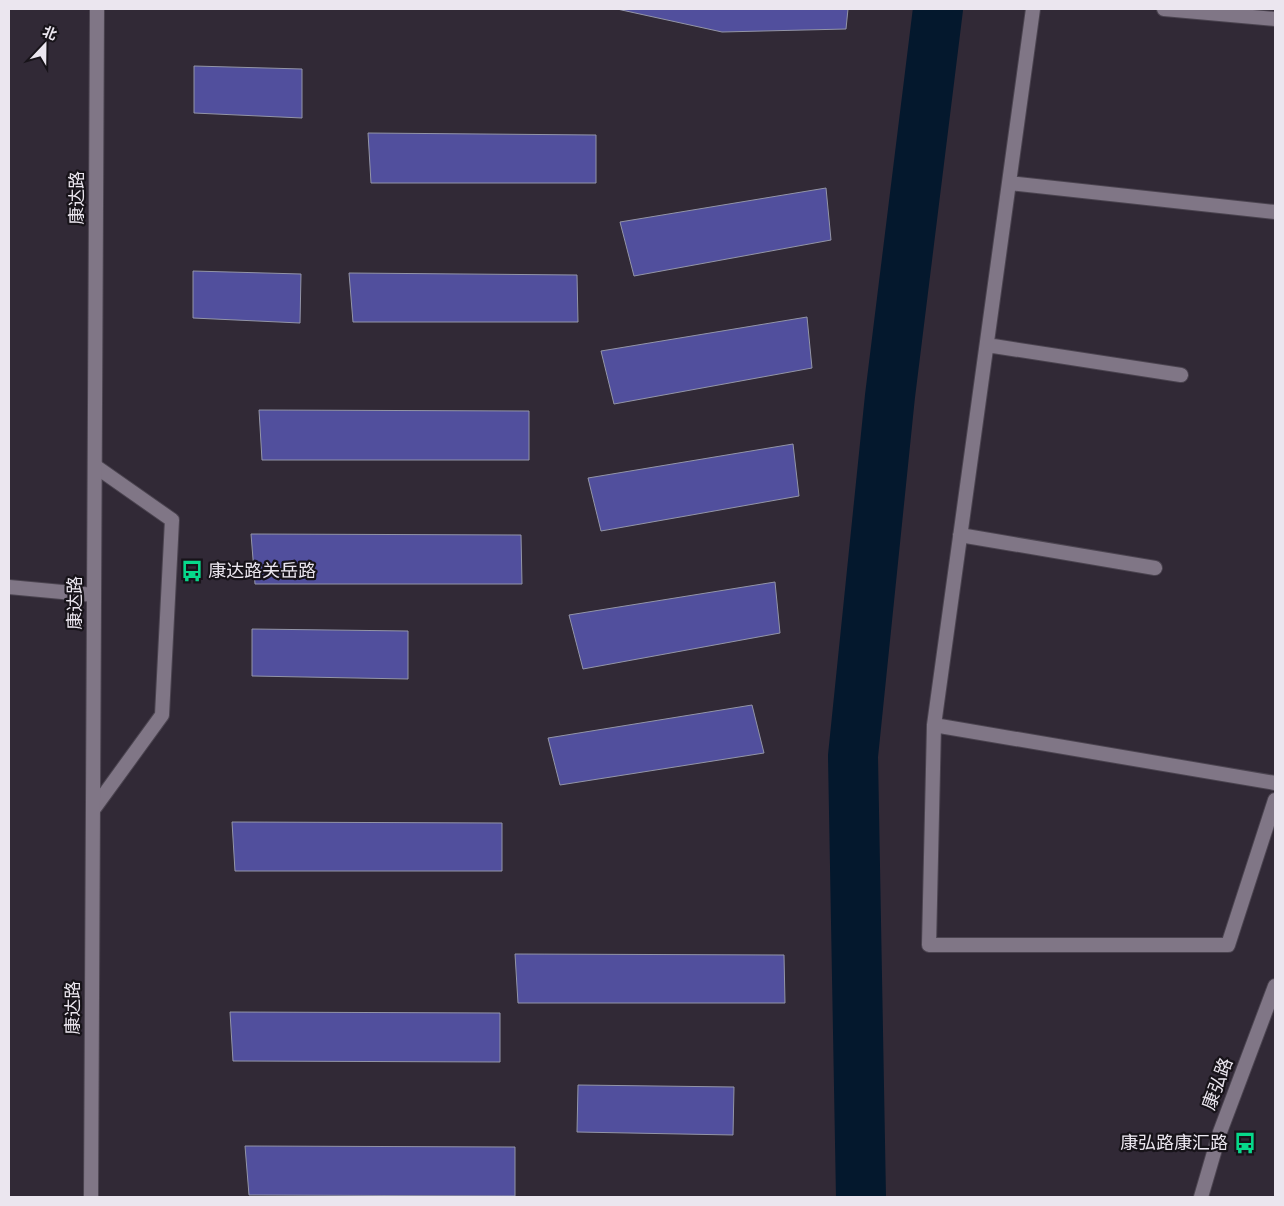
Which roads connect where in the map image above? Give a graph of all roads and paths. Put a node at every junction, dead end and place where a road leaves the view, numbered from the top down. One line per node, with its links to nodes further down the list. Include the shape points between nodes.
1 (97, 9): 10 (street, 康达路)
2 (1033, 9): 6 (street)
3 (1164, 9): 4 (street)
4 (1191, 10): 5 (street)
5 (1275, 19)
6 (1009, 183): 7 (street); 8 (street)
7 (1275, 212)
8 (986, 345): 9 (street); 11 (street)
9 (1181, 375)
10 (94, 466): 14 (street, 康达路); 18 (street, via 172,520 162,716)
11 (960, 535): 12 (street); 15 (street)
12 (1155, 568)
13 (9, 587): 14 (street)
14 (94, 595): 18 (street, 康达路)
15 (934, 725): 16 (street); 17 (street, via 928,945 1228,946)
16 (1275, 783)
17 (1275, 800)
18 (93, 810): 20 (street, 康达路)
19 (1275, 986): 21 (street, 康弘路, via 1220,1132)
20 (91, 1197)
21 (1201, 1197)

